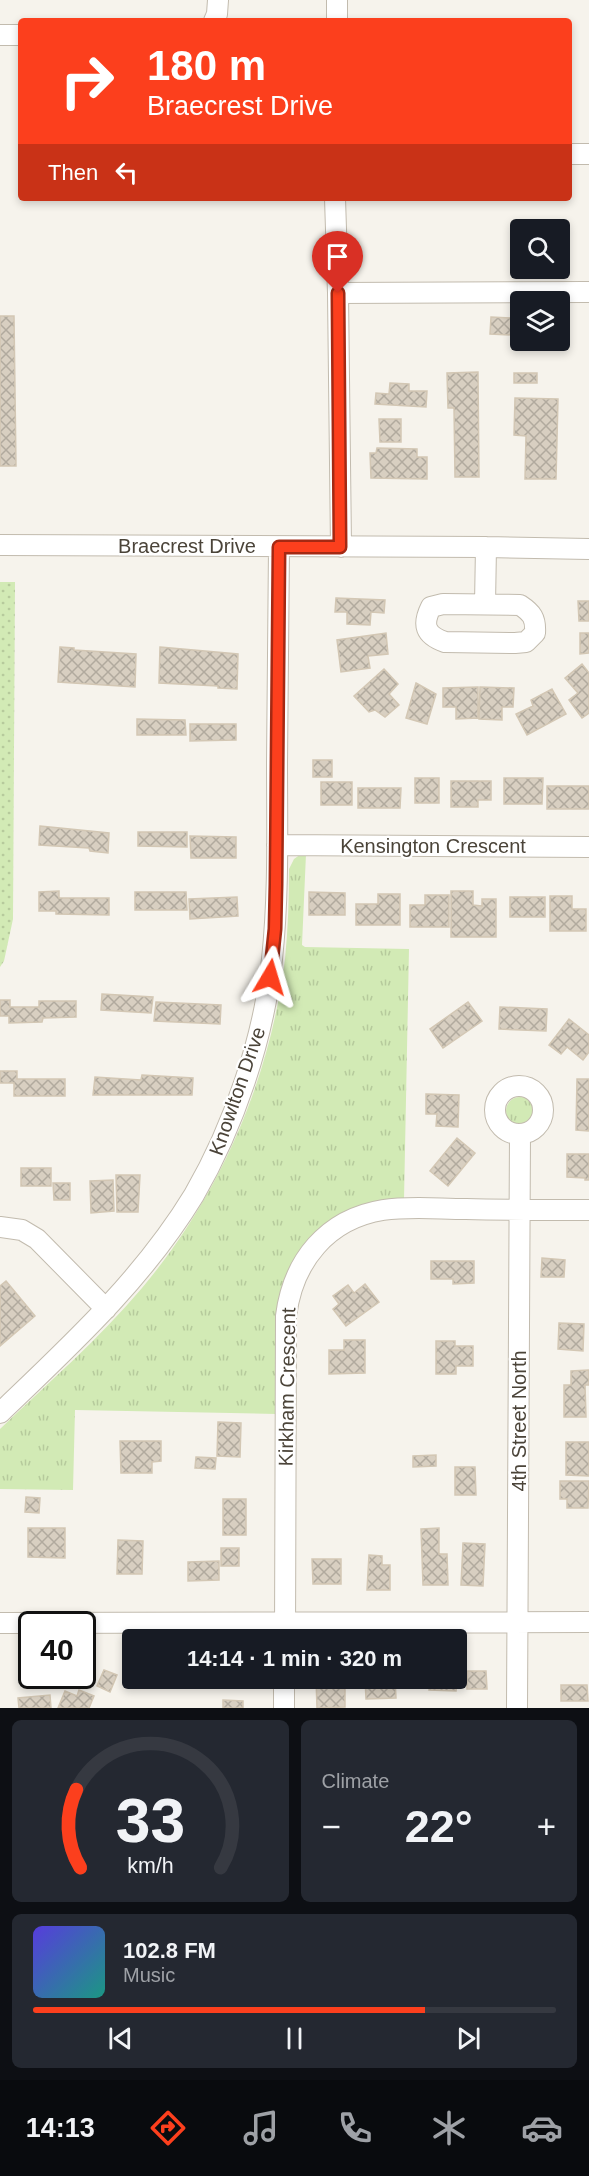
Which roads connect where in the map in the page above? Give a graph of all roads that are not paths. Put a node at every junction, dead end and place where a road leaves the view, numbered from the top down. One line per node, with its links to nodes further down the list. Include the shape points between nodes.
1 (218, 0): 3 (street)
2 (337, 0): 4 (street)
3 (216, 18)
4 (337, 18)
5 (0, 35): 6 (street)
6 (18, 35)
7 (572, 154): 8 (street)
8 (589, 154)
9 (335, 201): 11 (street)
10 (589, 292): 11 (street)
11 (338, 293): 14 (street)
12 (0, 545): 13 (street, Braecrest Drive)
13 (279, 547): 14 (street, Braecrest Drive); 18 (street, Knowlton Drive)
14 (340, 547): 15 (street, Braecrest Drive)
15 (486, 547): 16 (street, Braecrest Drive); 17 (street)
16 (589, 549)
17 (485, 604): 17 (street, via 431,607 426,629 434,639 445,642 526,642 535,633 536,621 520,605)
18 (277, 845): 19 (street, Kensington Crescent); 24 (street, Knowlton Drive, via 275,929 267,994 232,1116 193,1196 153,1255)
19 (589, 847)
20 (520, 1134): 21 (street, 4th Street North)
21 (520, 1210): 22 (street, Kirkham Crescent); 28 (street, 4th Street North); 30 (street, Kirkham Crescent, via 403,1209 365,1215 345,1222 327,1236 295,1276 286,1316)
22 (589, 1210)
23 (0, 1227): 24 (street, via 22,1230 37,1239)
24 (106, 1309): 25 (street, Knowlton Drive)
25 (0, 1413)
26 (589, 1622): 28 (street)
27 (0, 1623): 29 (street)
28 (518, 1623): 31 (street); 34 (street, 4th Street North)
29 (214, 1629)
30 (285, 1629)
31 (343, 1629)
32 (284, 1689): 33 (street)
33 (284, 1708)
34 (517, 1708)

